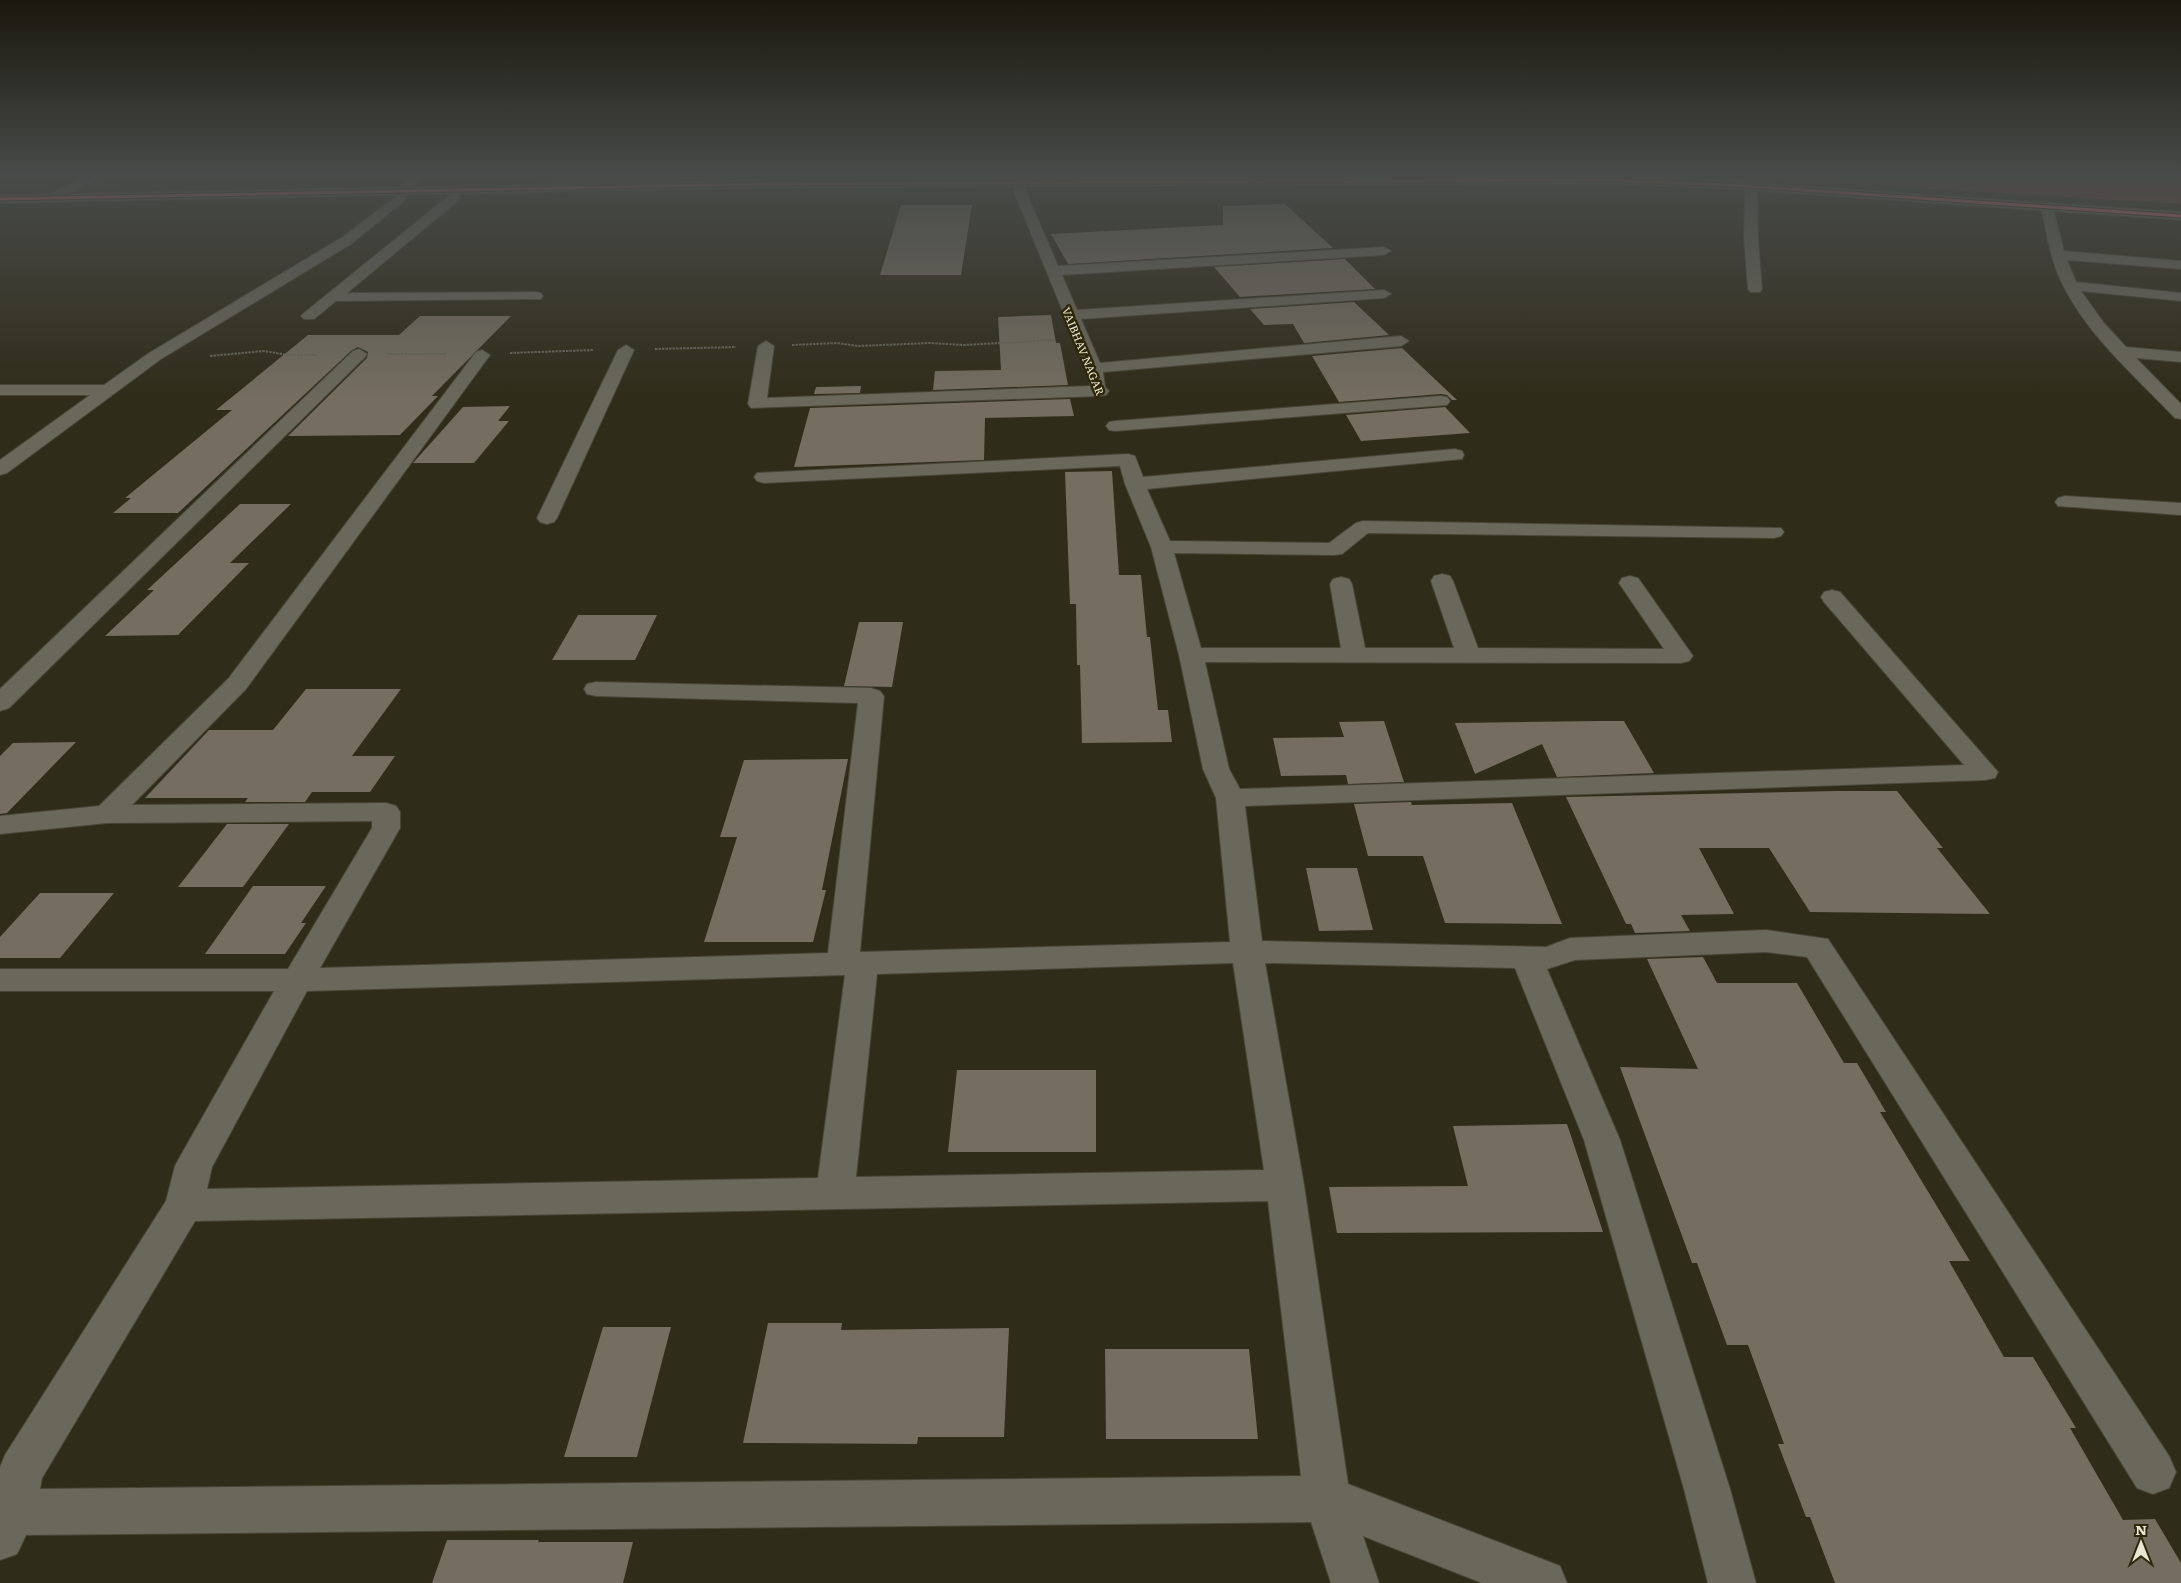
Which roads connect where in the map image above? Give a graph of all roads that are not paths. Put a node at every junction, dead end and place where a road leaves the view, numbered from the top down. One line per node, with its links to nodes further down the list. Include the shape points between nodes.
1 (331, 250): 27 (street, via 155,356)
2 (389, 250): 14 (street)
3 (1043, 250): 9 (street, VAIBHAV NAGAR)
4 (1752, 250): 11 (street)
5 (2059, 250): 7 (street)
6 (1384, 251): 9 (street)
7 (2060, 255): 8 (street); 10 (street, via 2063,271)
8 (2181, 265)
9 (1052, 271): 16 (street, VAIBHAV NAGAR)
10 (2072, 286): 15 (street); 21 (street, via 2090,315)
11 (1755, 290)
12 (1384, 294): 16 (street)
13 (536, 296): 14 (street)
14 (331, 297): 17 (street)
15 (2181, 297)
16 (1070, 315): 25 (street, VAIBHAV NAGAR)
17 (309, 316)
18 (1401, 341): 25 (street)
19 (766, 346): 28 (street, via 757,404)
20 (626, 350): 38 (street)
21 (2122, 352): 24 (street); 30 (street)
22 (359, 354): 49 (street)
23 (482, 355): 51 (street, via 237,684)
24 (2181, 358)
25 (1094, 368): 28 (street, VAIBHAV NAGAR)
26 (0, 390): 27 (street)
27 (108, 390): 33 (street)
28 (1100, 391): 31 (street, VAIBHAV NAGAR)
29 (1441, 401): 31 (street)
30 (2181, 414)
31 (1115, 426): 34 (street, VAIBHAV NAGAR)
32 (1455, 455): 34 (street)
33 (3, 464)
34 (1132, 472): 35 (street); 40 (street, VAIBHAV NAGAR)
35 (764, 477)
36 (2065, 502): 37 (street)
37 (2181, 509)
38 (547, 518)
39 (1774, 532): 40 (street, via 1363,527 1334,549)
40 (1162, 547): 45 (street, VAIBHAV NAGAR)
41 (1442, 581): 47 (street)
42 (1630, 583): 47 (street, via 1681,656)
43 (1341, 584): 46 (street)
44 (1832, 598): 50 (street, via 1985,772)
45 (1191, 655): 46 (street); 50 (street, VAIBHAV NAGAR, via 1216,769)
46 (1354, 655): 47 (street)
47 (1468, 655)
48 (596, 689): 55 (street, via 871,696)
49 (0, 703)
50 (1230, 798): 53 (street, VAIBHAV NAGAR)
51 (107, 814): 52 (street); 57 (street, via 386,812 386,828)
52 (0, 825)
53 (1247, 952): 54 (street); 55 (street); 58 (street, VAIBHAV NAGAR)
54 (1526, 957): 61 (street, via 1550,958 1570,949 1766,941 1818,947); 66 (street, via 1602,1140)
55 (853, 964): 57 (street); 59 (street)
56 (0, 980): 57 (street)
57 (297, 980): 60 (street, via 194,1166)
58 (1286, 1185): 59 (street); 62 (street, VAIBHAV NAGAR)
59 (835, 1194): 60 (street)
60 (184, 1205): 63 (street, via 21,1471)
61 (2153, 1472)
62 (1328, 1499): 63 (street); 64 (street, VAIBHAV NAGAR); 65 (street)
63 (7, 1524)
64 (1355, 1583)
65 (1543, 1583)
66 (1732, 1583)

